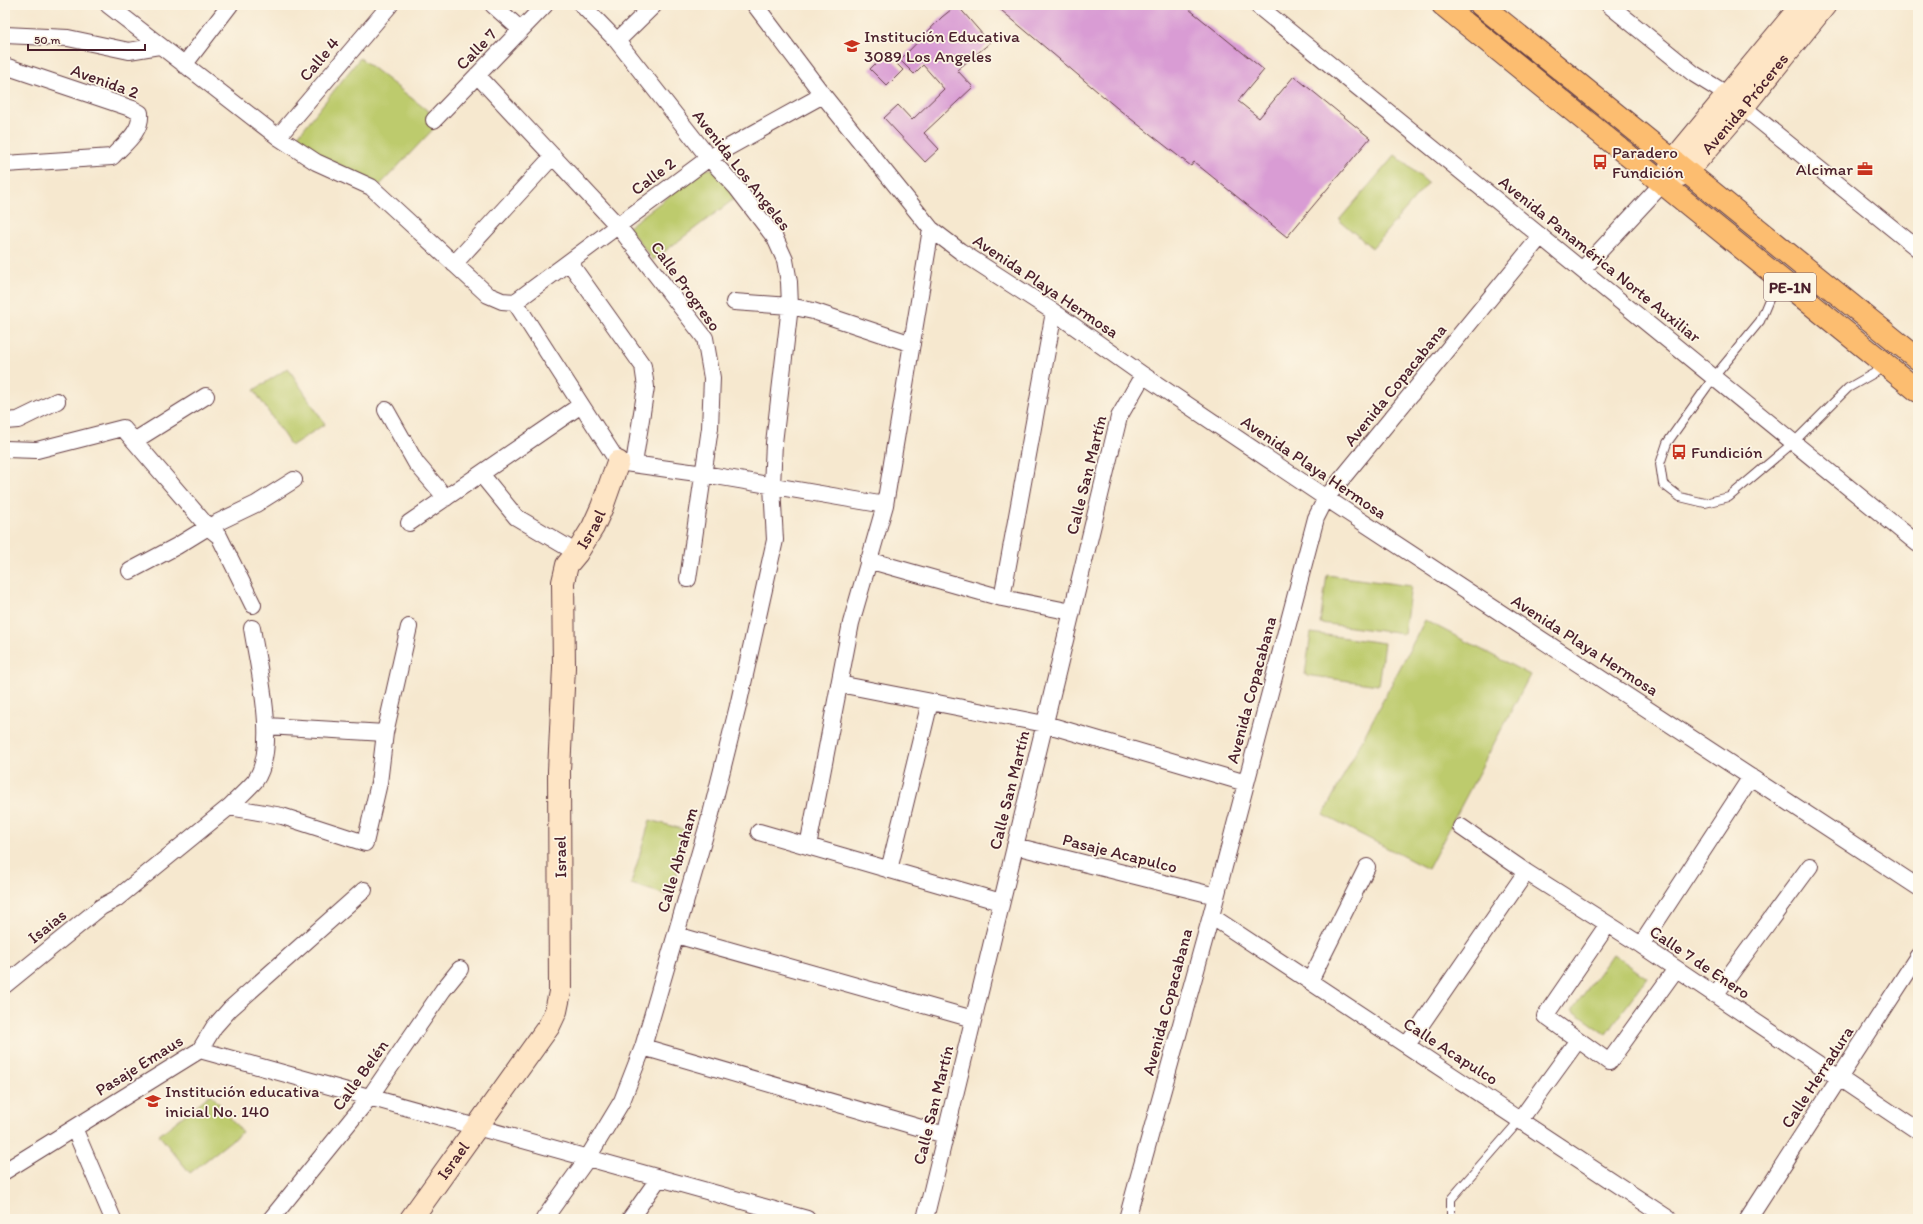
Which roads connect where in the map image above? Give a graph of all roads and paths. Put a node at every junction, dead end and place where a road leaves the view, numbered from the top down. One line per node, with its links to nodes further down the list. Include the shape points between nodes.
1 (108, 5): 18 (street)
2 (230, 5): 19 (street)
3 (390, 5): 25 (street, Calle 4)
4 (493, 5): 15 (street)
5 (545, 5): 15 (street, Calle 7)
6 (582, 5): 17 (street, Avenida Los Angeles)
7 (654, 5): 17 (street)
8 (756, 5): 22 (street, Avenida Playa Hermosa)
9 (1257, 5): 33 (street, Avenida Panamérica Norte Auxiliar)
10 (1443, 5): 30 (highway, PE-1N)
11 (1481, 5): 29 (highway, PE-1N)
12 (1609, 5): 23 (street, via 1694,74)
13 (1802, 5): 23 (street, Avenida Próceres)
14 (1825, 5): 23 (street, Avenida Próceres)
15 (521, 30): 21 (street, Calle 7)
16 (5, 35): 18 (street, via 68,38 129,51)
17 (617, 41): 27 (street, Avenida Los Angeles)
18 (160, 46): 19 (street)
19 (184, 65): 25 (street)
20 (5, 66): 28 (street, Avenida 2, via 133,108 140,114 141,120 138,130 112,157)
21 (477, 75): 24 (street, Calle 7); 26 (street, Calle Progreso)
22 (823, 95): 27 (street, Calle 2); 32 (street, Avenida Playa Hermosa)
23 (1735, 101): 29 (street, Avenida Próceres); 34 (street)
24 (434, 120)
25 (278, 137): 36 (street, via 316,162 371,187)
26 (552, 156): 31 (street, Calle Progreso); 36 (street)
27 (709, 158): 31 (street, Calle 2); 41 (street, Avenida Los Angeles, via 736,187 775,238 785,260)
28 (5, 164)
29 (1680, 166): 30 (street, Avenida Próceres); 44 (highway, PE-1N)
30 (1663, 183): 37 (street); 38 (highway, PE-1N)
31 (618, 226): 35 (street, Calle 2); 59 (street, Calle Progreso, via 704,338 712,378 710,428)
32 (931, 230): 42 (street, Avenida Playa Hermosa, via 960,252); 43 (street)
33 (1541, 236): 37 (street, Avenida Panamérica Norte Auxiliar); 63 (street, Avenida Copacabana)
34 (1918, 249)
35 (569, 262): 39 (street, Calle 2); 57 (street, via 643,366 646,387)
36 (454, 264): 39 (street, via 488,295 502,301)
37 (1582, 270): 47 (street, Avenida Panamérica Norte Auxiliar)
38 (1778, 277): 45 (highway, PE-1N); 47 (lane, via 1760,321)
39 (515, 302): 51 (street)
40 (734, 302): 41 (street)
41 (790, 306): 43 (street, via 813,311); 61 (street, Avenida Los Angeles, via 774,443)
42 (1054, 312): 46 (street, Avenida Playa Hermosa); 72 (street)
43 (912, 344): 64 (street)
44 (1918, 359)
45 (1888, 366): 48 (highway, PE-1N); 55 (lane, via 1848,388)
46 (1144, 375): 63 (street, Avenida Playa Hermosa); 74 (street, Calle San Martín, via 1118,417)
47 (1714, 376): 55 (street, Avenida Panamérica Norte Auxiliar); 55 (lane, via 1667,443 1660,464 1663,484 1680,497 1705,503 1729,497)
48 (1918, 390)
49 (206, 396): 54 (street)
50 (57, 401): 53 (street, via 18,420)
51 (581, 405): 57 (street); 58 (street)
52 (386, 410): 62 (street, via 416,463)
53 (5, 422)
54 (134, 441): 56 (street, via 123,428 37,450); 66 (street)
55 (1794, 442): 67 (street, Avenida Panamérica Norte Auxiliar)
56 (5, 449)
57 (626, 463): 59 (street); 68 (street, Israel)
58 (481, 474): 62 (street); 68 (street, via 516,517)
59 (704, 474): 61 (street); 71 (street, Calle Progreso)
60 (294, 480): 66 (street, via 256,504)
61 (772, 486): 64 (street); 99 (street, Calle Abraham, via 775,540 763,598 711,814)
62 (446, 498): 65 (street)
63 (1326, 498): 82 (street, Avenida Playa Hermosa); 83 (street, Avenida Copacabana, via 1316,518)
64 (885, 505): 69 (street)
65 (409, 523)
66 (208, 527): 70 (street); 73 (street, via 219,536)
67 (1918, 544)
68 (577, 553): 115 (street, Israel, via 567,564 563,582 564,667 559,771 560,992 550,1026)
69 (868, 560): 72 (street); 77 (street, via 851,623)
70 (130, 571)
71 (688, 579)
72 (1002, 598): 74 (street)
73 (253, 605)
74 (1072, 612): 79 (street, Calle San Martín)
75 (409, 627): 81 (street)
76 (252, 628): 80 (street, Isaias)
77 (839, 684): 78 (street); 87 (street)
78 (930, 702): 79 (street); 91 (street)
79 (1044, 724): 83 (street); 88 (street, Calle San Martín)
80 (267, 726): 81 (street); 84 (street, Isaias, via 265,755 255,780)
81 (385, 733): 84 (street, via 379,782 365,843 282,816)
82 (1751, 777): 93 (street, Avenida Playa Hermosa); 100 (street)
83 (1246, 783): 95 (street, Avenida Copacabana)
84 (229, 807): 105 (street, Isaias)
85 (1460, 827): 92 (street, Calle 7 de Enero)
86 (759, 832): 87 (street)
87 (808, 846): 91 (street)
88 (1015, 846): 95 (street, Pasaje Acapulco); 96 (street, Calle San Martín)
89 (1810, 866): 106 (street)
90 (1367, 867): 104 (street)
91 (889, 870): 96 (street)
92 (1526, 872): 98 (street, Calle 7 de Enero); 109 (street)
93 (1918, 887)
94 (364, 890): 111 (street, Pasaje Emaus, via 230,1009 214,1027)
95 (1216, 896): 97 (street, Avenida Copacabana)
96 (1001, 902): 107 (street, Calle San Martín)
97 (1211, 916): 104 (street, Calle Acapulco); 129 (street, Avenida Copacabana)
98 (1608, 924): 100 (street, Calle 7 de Enero); 108 (street, via 1546,1016)
99 (676, 935): 107 (street); 110 (street, Calle Abraham)
100 (1641, 945): 102 (street, Calle 7 de Enero)
101 (1918, 956): 112 (street, Calle Herradura)
102 (1676, 969): 106 (street, Calle 7 de Enero); 108 (street, via 1609,1062)
103 (460, 970): 113 (street, Calle Belén, via 443,990)
104 (1310, 981): 109 (street, Calle Acapulco)
105 (5, 985)
106 (1715, 995): 112 (street, Calle 7 de Enero)
107 (973, 1020): 118 (street, Calle San Martín)
108 (1578, 1040): 114 (street)
109 (1407, 1045): 114 (street, Calle Acapulco)
110 (643, 1047): 118 (street); 119 (street, Calle Abraham, via 622,1101)
111 (200, 1050): 113 (street); 116 (street, Pasaje Emaus)
112 (1839, 1078): 117 (street, Calle 7 de Enero); 132 (street, Calle Herradura)
113 (369, 1098): 115 (street); 123 (street, Calle Belén)
114 (1520, 1120): 130 (lane, via 1451,1199); 131 (street, Calle Acapulco)
115 (476, 1126): 119 (street); 124 (street, Israel)
116 (74, 1128): 120 (street, Pasaje Emaus); 122 (street)
117 (1918, 1131)
118 (945, 1135): 128 (street, Calle San Martín)
119 (587, 1159): 121 (street); 125 (street, Calle Abraham)
120 (5, 1171)
121 (659, 1178): 126 (street); 127 (street)
122 (113, 1219)
123 (270, 1219)
124 (411, 1219)
125 (544, 1219)
126 (630, 1219)
127 (807, 1219)
128 (925, 1219)
129 (1127, 1219)
130 (1451, 1219)
131 (1669, 1219)
132 (1748, 1219)

